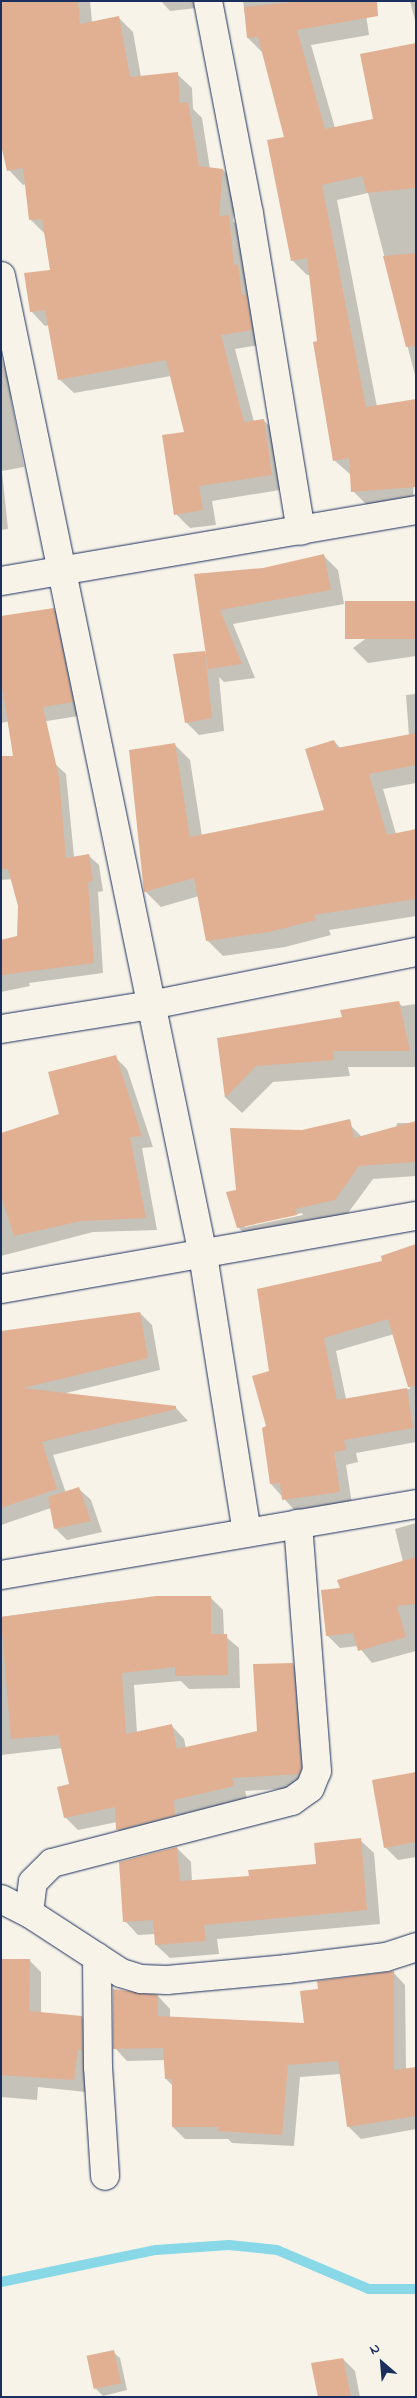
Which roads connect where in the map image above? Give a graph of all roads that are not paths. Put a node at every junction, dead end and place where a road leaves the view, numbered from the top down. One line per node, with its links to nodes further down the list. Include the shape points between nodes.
1 (208, 1): 4 (street, via 248,214)
2 (1, 276): 5 (street)
3 (416, 510): 4 (street)
4 (300, 531): 5 (street)
5 (64, 570): 6 (street); 8 (street)
6 (1, 580)
7 (416, 952): 8 (street)
8 (151, 1005): 9 (street); 11 (street)
9 (1, 1030)
10 (416, 1216): 11 (street)
11 (203, 1255): 12 (street); 15 (street)
12 (1, 1289)
13 (416, 1504): 14 (street)
14 (298, 1524): 15 (street); 18 (street, via 317,1771 310,1788 292,1801 52,1863 33,1882)
15 (247, 1533): 16 (street)
16 (1, 1575)
17 (1, 1899): 18 (street)
18 (29, 1913): 20 (street)
19 (416, 1947): 20 (street, via 386,1957 167,1980 141,1979 121,1973)
20 (97, 1958): 21 (street, via 98,2067)
21 (105, 2176)

